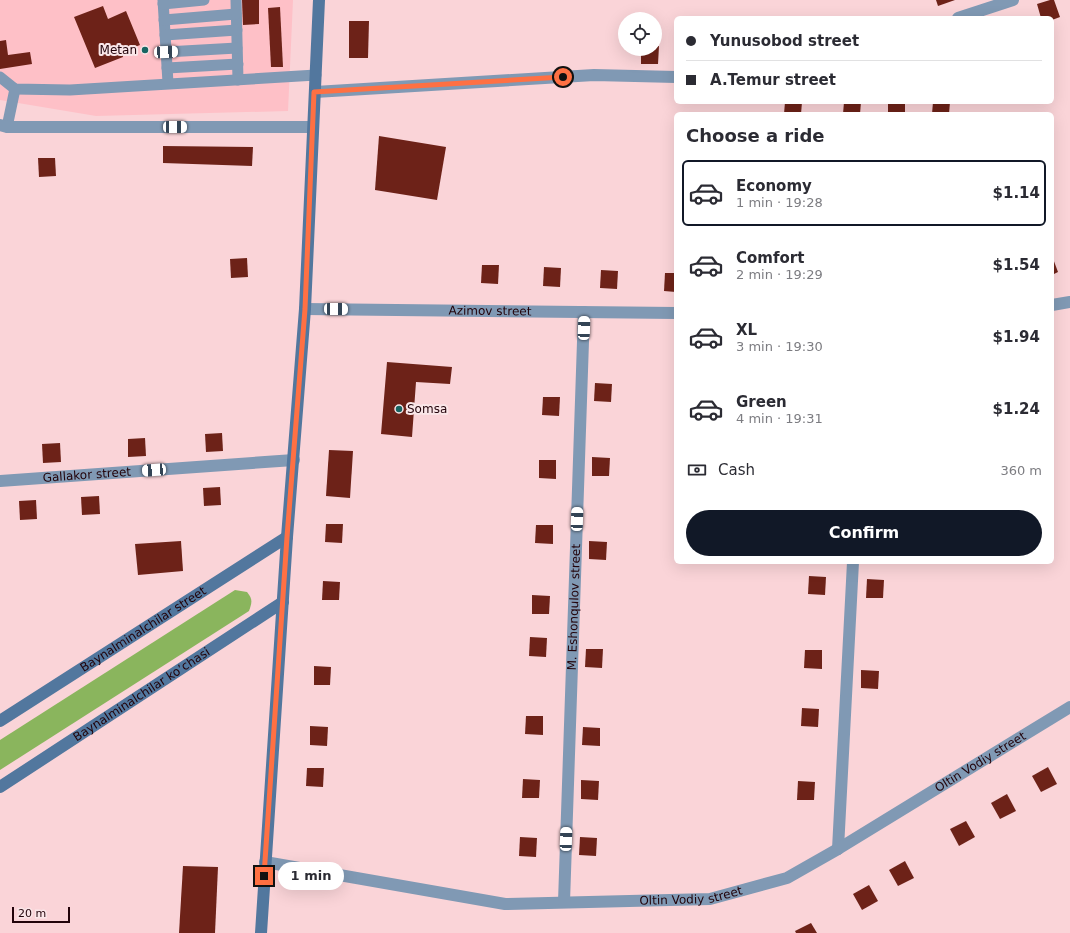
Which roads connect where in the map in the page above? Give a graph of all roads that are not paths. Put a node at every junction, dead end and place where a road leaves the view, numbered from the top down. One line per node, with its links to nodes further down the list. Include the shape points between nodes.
1 (204, 0): 5 (lane)
2 (236, 0): 6 (lane)
3 (319, 0): 15 (main road)
4 (1013, 0): 7 (street)
5 (163, 2): 8 (lane)
6 (236, 14): 8 (lane); 9 (lane)
7 (964, 16)
8 (164, 20): 10 (lane)
9 (237, 30): 10 (lane); 11 (lane)
10 (165, 35): 12 (lane)
11 (237, 48): 12 (lane); 13 (lane)
12 (166, 52): 14 (lane)
13 (238, 64): 14 (lane); 18 (lane)
14 (167, 68): 19 (lane)
15 (316, 75): 18 (lane); 21 (main road)
16 (0, 77): 20 (lane)
17 (674, 77): 21 (street, via 594,75)
18 (238, 80): 19 (lane)
19 (168, 83): 20 (lane, via 70,90)
20 (15, 89): 22 (lane)
21 (314, 92): 23 (main road)
22 (4, 126): 23 (street)
23 (313, 127): 26 (main road)
24 (1070, 302): 25 (street)
25 (1054, 305)
26 (305, 309): 27 (street, Azimov street); 29 (main road)
27 (584, 312): 28 (street, Azimov street); 39 (street, M. Eshonqulov street)
28 (674, 314)
29 (294, 460): 30 (street, Gallakor street); 31 (main road)
30 (0, 481)
31 (287, 537): 33 (main road); 35 (main road, Baynalminalchilar street)
32 (853, 564): 37 (street)
33 (283, 602): 36 (main road, Baynalminalchilar ko’chasi); 38 (main road)
34 (1070, 707): 37 (street, Oltin Vodiy street)
35 (0, 721)
36 (0, 787)
37 (838, 849): 39 (street, Oltin Vodiy street, via 787,878 710,899)
38 (265, 862): 39 (street, Oltin Vodiy street, via 505,904); 40 (main road)
39 (564, 902)
40 (261, 933)

